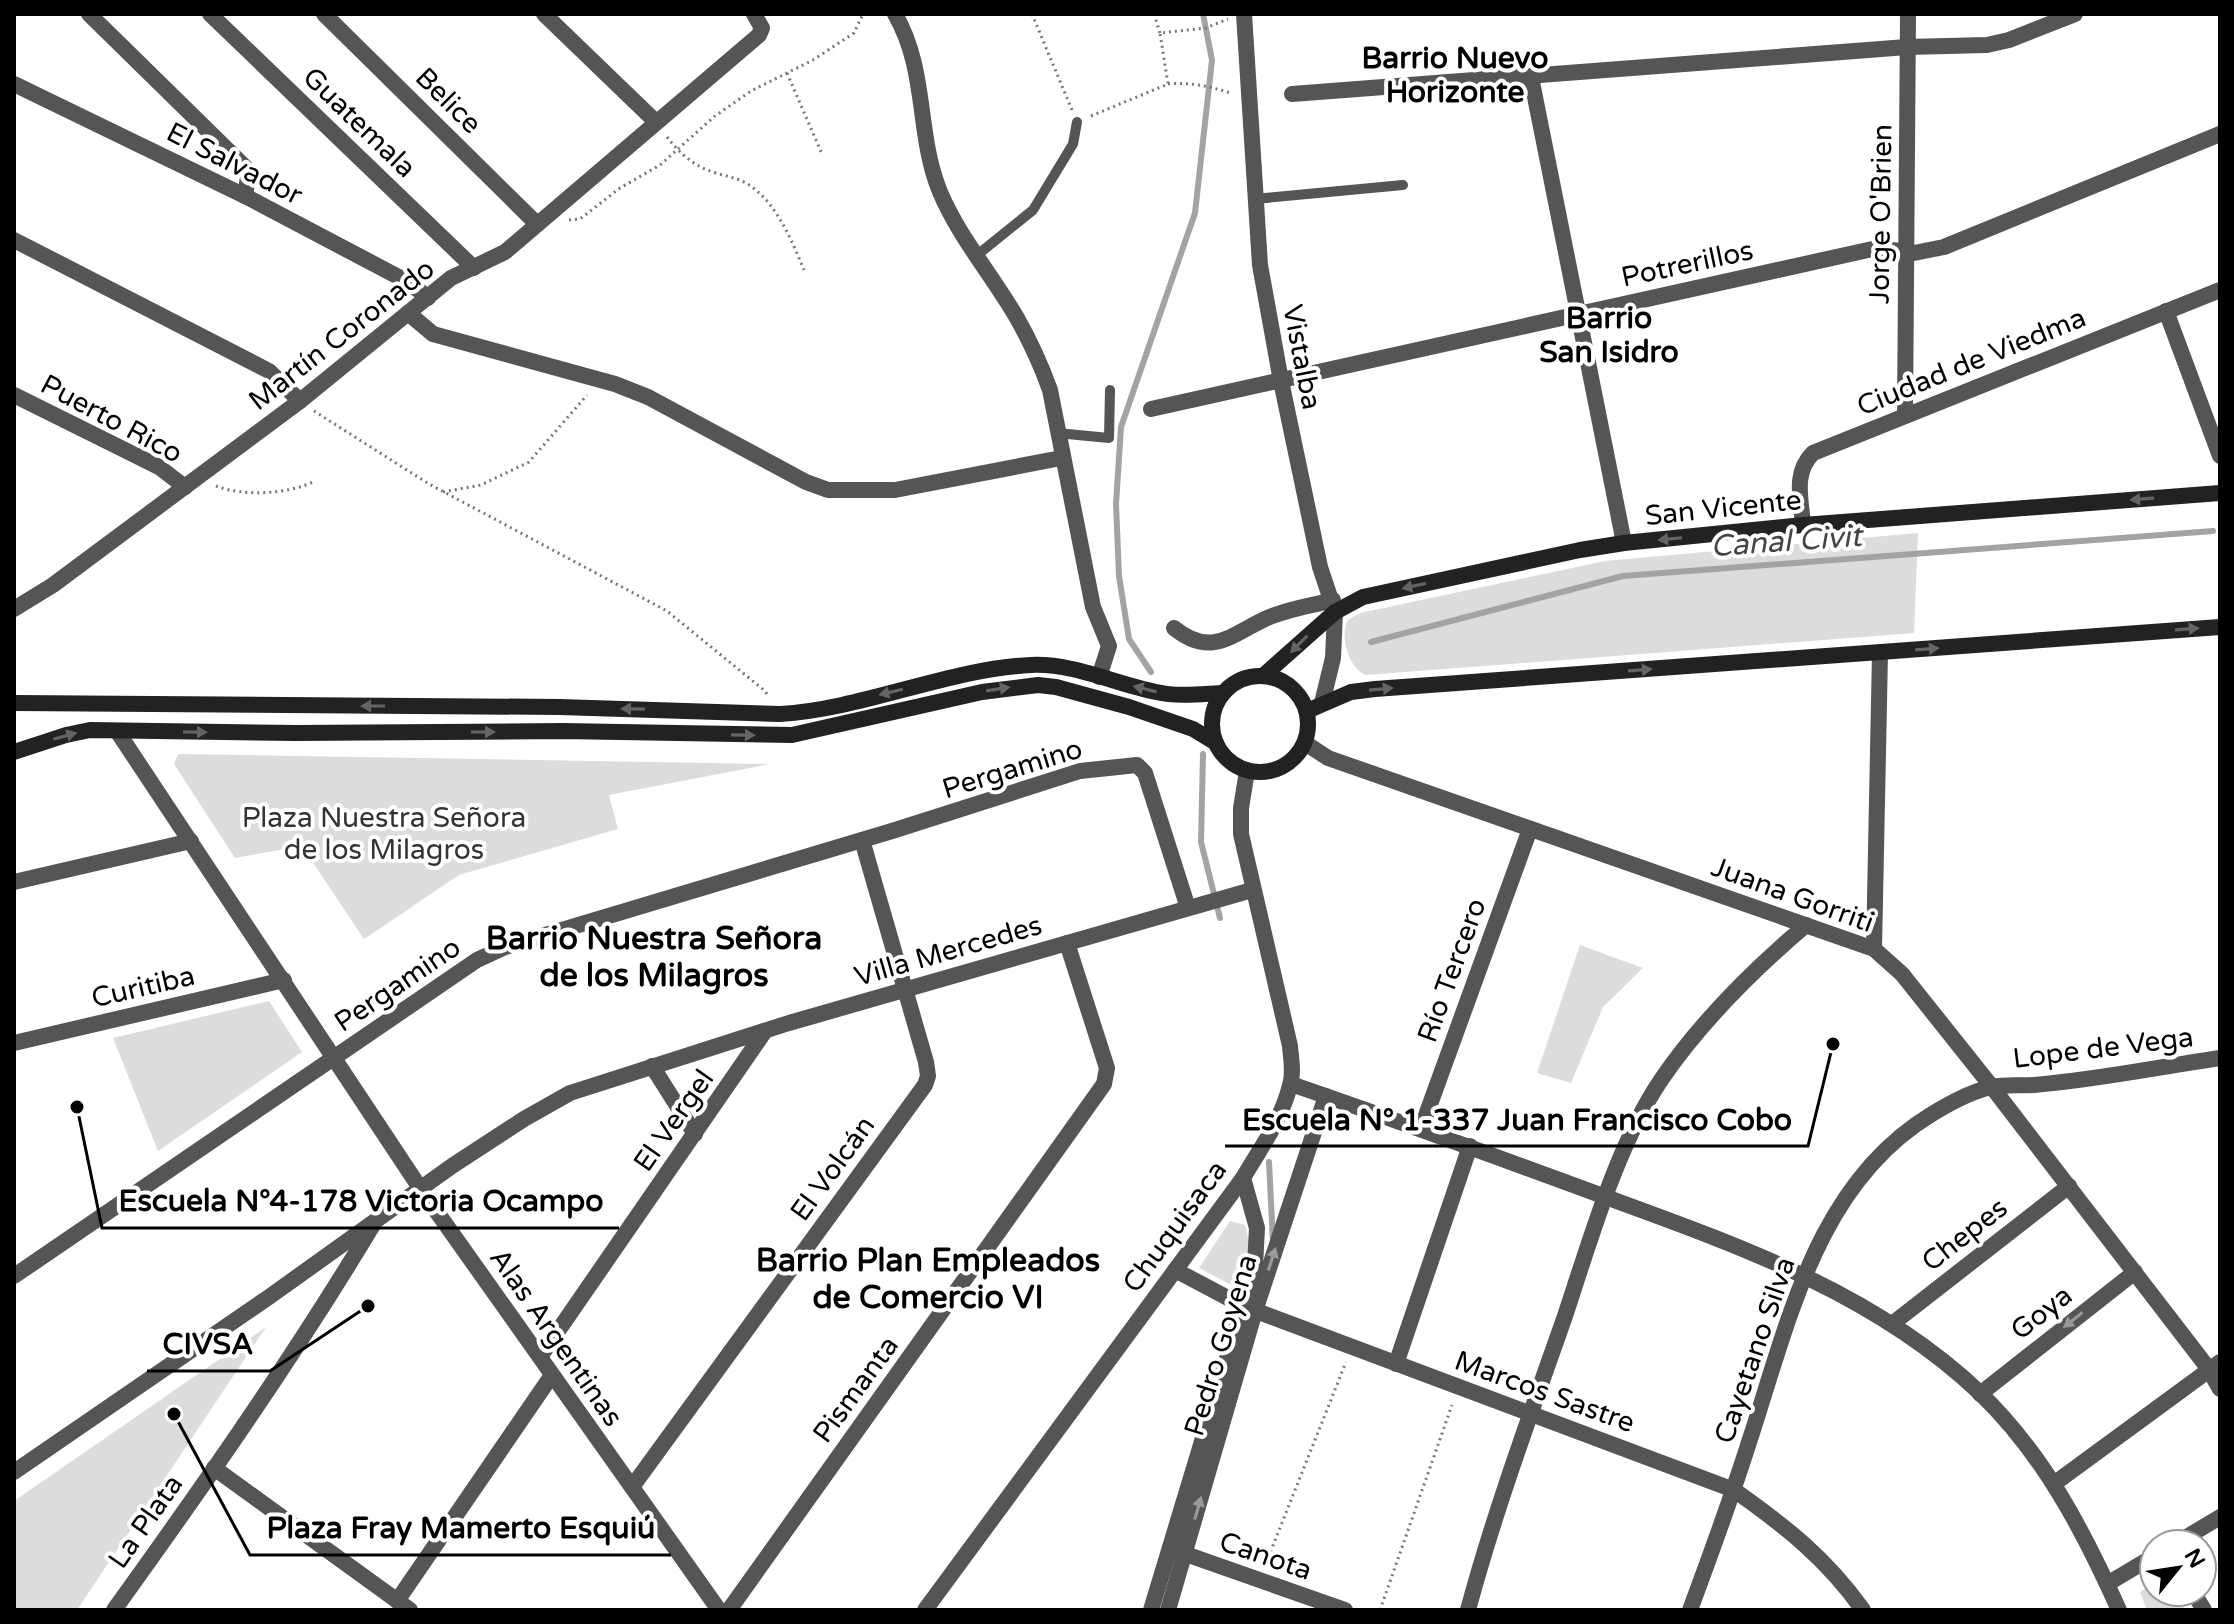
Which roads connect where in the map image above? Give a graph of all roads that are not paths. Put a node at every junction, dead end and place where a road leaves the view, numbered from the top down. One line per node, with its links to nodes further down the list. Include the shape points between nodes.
1 (89, 14): 18 (street, via 245,167)
2 (210, 14): 24 (street, Guatemala)
3 (324, 14): 20 (street, Belice)
4 (544, 14): 14 (street)
5 (895, 14): 23 (street, via 914,55 939,191)
6 (1908, 14): 10 (street, Jorge O'Brien)
7 (2075, 14): 10 (street, via 1987,45)
8 (1244, 15): 19 (street, Vistalba)
9 (758, 21): 14 (street, Martín Coronado, via 759,35)
10 (1907, 47): 11 (street); 22 (street, Jorge O'Brien)
11 (1531, 77): 13 (street); 29 (street)
12 (14, 84): 18 (street, El Salvador)
13 (1292, 94)
14 (656, 122): 20 (street, Martín Coronado)
15 (1077, 122): 23 (lane, via 1073,144 1033,210)
16 (2220, 134): 22 (street, Potrerillos, via 1944,247)
17 (1403, 185): 19 (lane)
18 (245, 196): 26 (street, El Salvador, via 410,283)
19 (1255, 199): 30 (street, Vistalba, via 1260,265)
20 (537, 224): 24 (street, Martín Coronado, via 505,252)
21 (14, 240): 33 (street, via 269,371)
22 (1905, 252): 29 (street, Potrerillos, via 1877,248); 35 (street, Jorge O'Brien)
23 (976, 256): 36 (street, via 1038,357)
24 (474, 268): 26 (street, Martín Coronado, via 451,278)
25 (2220, 290): 27 (street, Ciudad de Viedma)
26 (428, 298): 28 (street, Martín Coronado)
27 (2166, 311): 35 (street, Ciudad de Viedma); 37 (street)
28 (408, 313): 33 (street, Martín Coronado); 38 (street, via 433,334 648,397 828,490 895,490)
29 (1580, 313): 30 (street, Potrerillos); 42 (street)
30 (1281, 381): 34 (street, Potrerillos); 43 (street, Vistalba, via 1320,567)
31 (1110, 390): 36 (lane, via 1109,438)
32 (14, 395): 39 (street, Puerto Rico)
33 (300, 401): 39 (street, Martín Coronado)
34 (1151, 409)
35 (1905, 415): 41 (street, Ciudad de Viedma, via 1813,453 1803,463)
36 (1057, 433): 38 (street)
37 (2220, 456)
38 (1061, 458): 49 (street, via 1093,607 1109,646)
39 (192, 482): 44 (street, Martín Coronado)
40 (2220, 493): 41 (main road, San Vicente, one-way to 41)
41 (1803, 525): 42 (main road, San Vicente, one-way to 42)
42 (1624, 543): 43 (main road, San Vicente, one-way to 43)
43 (1334, 606): 46 (street, San Vicente, via 1265,619 1217,643 1199,643); 48 (main road, San Vicente, one-way to 48); 52 (street, Vistalba, via 1333,658)
44 (14, 609)
45 (2220, 627): 47 (main road, one-way to 45)
46 (1174, 628)
47 (1880, 653): 52 (main road, one-way to 47, via 1375,689); 66 (street)
48 (1263, 676): 50 (main road, via 1241,679); 52 (main road, via 1291,687)
49 (1099, 677): 50 (main road, one-way to 49, via 1170,694); 51 (main road, one-way to 51, via 1054,666 1016,666 780,714)
50 (1223, 693): 54 (main road, via 1213,717)
51 (14, 703)
52 (1314, 707): 55 (main road)
53 (117, 731): 54 (main road, one-way to 54, via 792,735 982,692 1038,685 1129,707 1193,729); 56 (main road, one-way to 53, via 78,732); 60 (street, Alas Argentinas)
54 (1216, 743): 57 (main road)
55 (1305, 743): 57 (main road, via 1284,766); 58 (street, Juana Gorriti, via 1328,758)
56 (14, 752)
57 (1247, 771): 62 (street, Chuquisaca, via 1241,834)
58 (1530, 829): 64 (street, Juana Gorriti); 77 (street, Río Tercero)
59 (862, 840): 63 (street, Pergamino, via 1080,771 1137,765 1145,773); 68 (street, El Volcán); 71 (street, Pergamino, via 505,947 477,960)
60 (191, 841): 61 (street); 67 (street, Alas Argentinas)
61 (14, 882)
62 (1252, 890): 63 (street, Villa Mercedes); 74 (street, Chuquisaca, via 1290,1046)
63 (1188, 908): 65 (street, Villa Mercedes)
64 (1806, 925): 66 (street, Juana Gorriti); 83 (street, via 1738,987 1669,1069 1645,1108)
65 (1067, 943): 68 (street, Villa Mercedes); 112 (street, Pismanta, via 1107,1068 1104,1084)
66 (1874, 949): 75 (street, Juana Gorriti, via 1902,974)
67 (284, 980): 70 (street, Curitiba); 71 (street, Alas Argentinas)
68 (906, 989): 69 (street, Villa Mercedes); 101 (street, El Volcán, via 926,1062 925,1085)
69 (765, 1031): 73 (street, Villa Mercedes); 78 (street, El Vergel)
70 (14, 1043)
71 (334, 1057): 82 (street, Alas Argentinas); 88 (street, Pergamino)
72 (2220, 1058): 75 (street, Lope de Vega)
73 (652, 1066): 78 (street); 82 (street, Villa Mercedes, via 570,1093)
74 (1291, 1084): 76 (street); 80 (street, Chuquisaca)
75 (1992, 1087): 81 (street, Juana Gorriti); 87 (street, Cayetano Silva, via 1951,1103 1891,1144 1860,1176)
76 (1326, 1096): 77 (street); 89 (street, Pedro Goyena, one-way to 76)
77 (1421, 1129): 79 (street)
78 (695, 1134): 91 (street, El Vergel)
79 (1470, 1146): 83 (street); 92 (street)
80 (1243, 1178): 85 (street, Chuquisaca); 89 (street, Pedro Goyena, via 1258,1243)
81 (2069, 1186): 86 (street, Juana Gorriti); 90 (street, Chepes)
82 (420, 1188): 84 (street, Villa Mercedes); 91 (street, Alas Argentinas)
83 (1606, 1197): 87 (street); 97 (street)
84 (376, 1220): 98 (street, La Plata); 99 (street, Villa Mercedes)
85 (1175, 1270): 89 (street, Marcos Sastre); 113 (street, Chuquisaca)
86 (2135, 1272): 93 (street, Juana Gorriti); 96 (street, Goya, one-way to 96)
87 (1803, 1274): 90 (street); 102 (street, Cayetano Silva)
88 (14, 1276)
89 (1249, 1309): 92 (street, Marcos Sastre); 105 (street, Pedro Goyena)
90 (1892, 1324): 96 (street)
91 (540, 1357): 94 (street, Alas Argentinas)
92 (1396, 1364): 97 (street, Marcos Sastre)
93 (2214, 1365): 95 (street, Juana Gorriti); 100 (street)
94 (552, 1375): 101 (street, Alas Argentinas); 108 (street)
95 (2220, 1389)
96 (1980, 1394): 100 (street)
97 (1532, 1413): 102 (street, Marcos Sastre); 117 (street)
98 (214, 1468): 108 (street); 110 (street, La Plata)
99 (14, 1472)
100 (2055, 1483): 107 (street)
101 (632, 1487): 111 (street, Alas Argentinas)
102 (1734, 1490): 118 (street, Cayetano Silva); 119 (street, Marcos Sastre, via 1815,1552)
103 (2220, 1517): 104 (street)
104 (2202, 1528)
105 (1177, 1551): 109 (street, Canota); 114 (street, Pedro Goyena); 115 (street, Pedro Goyena)
106 (2138, 1566): 107 (street)
107 (2107, 1584): 120 (street)
108 (404, 1605)
109 (1315, 1605): 116 (street, Canota)
110 (114, 1610)
111 (719, 1610)
112 (729, 1610)
113 (925, 1610)
114 (1151, 1610)
115 (1168, 1610)
116 (1345, 1610)
117 (1468, 1610)
118 (1690, 1610)
119 (1863, 1610)
120 (2119, 1610)

